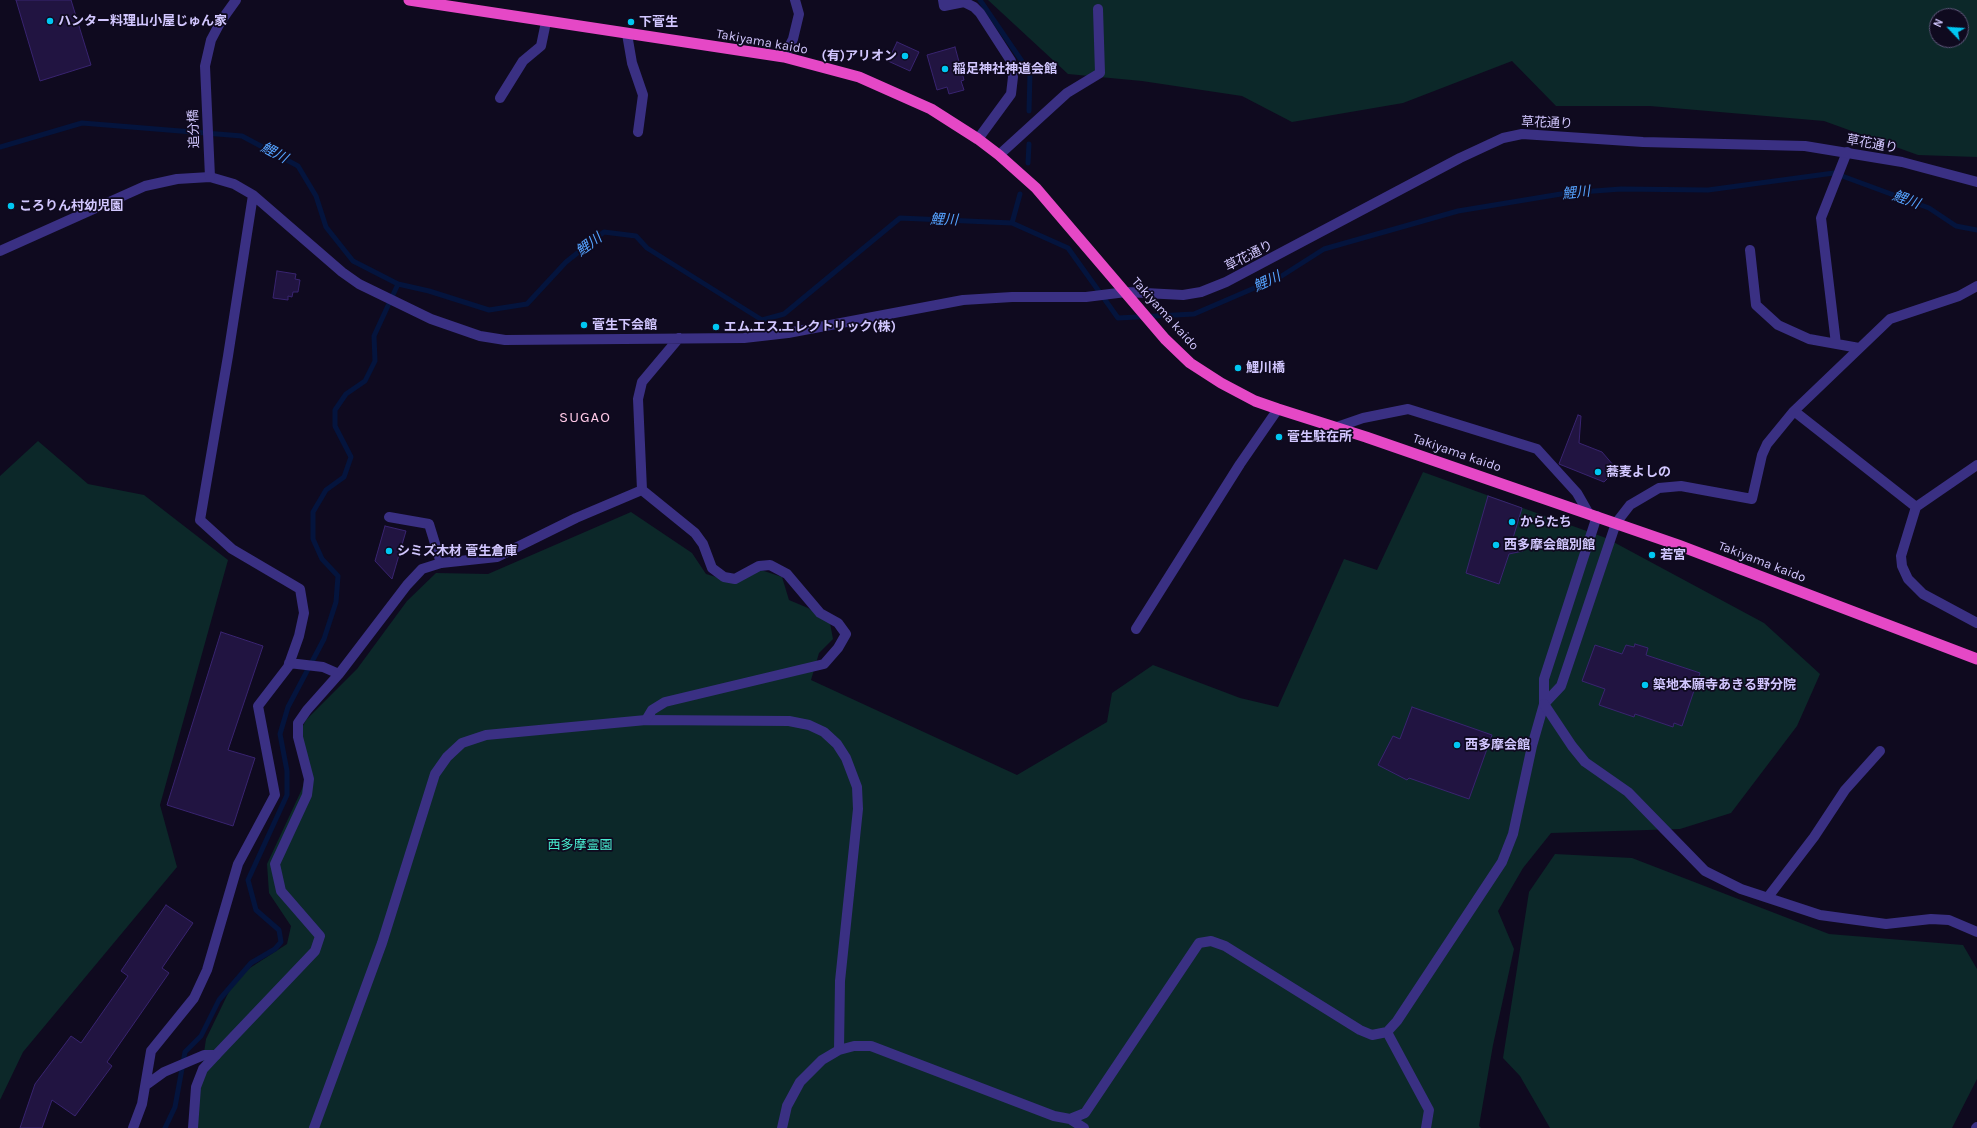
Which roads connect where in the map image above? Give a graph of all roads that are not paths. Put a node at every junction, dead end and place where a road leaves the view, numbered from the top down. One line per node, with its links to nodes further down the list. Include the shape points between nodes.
1 (236, 0): 14 (street, 追分橋, via 211,40 205,66)
2 (409, 0): 6 (highway, Takiyama kaido)
3 (795, 0): 8 (street, via 799,14 793,39)
4 (942, 0): 11 (street, via 944,6 964,2 974,7 1010,61 1013,77 1011,94)
5 (1098, 9): 13 (street, via 1100,73 1067,94)
6 (546, 22): 7 (highway, Takiyama kaido); 9 (street, via 541,46 522,61)
7 (626, 34): 8 (highway, Takiyama kaido); 10 (street, via 632,63 643,95)
8 (784, 57): 11 (highway, Takiyama kaido, via 859,78 931,109)
9 (500, 98)
10 (638, 132)
11 (978, 139): 13 (highway, Takiyama kaido)
12 (1847, 152): 15 (street, 草花通り, via 1902,162); 20 (street, 草花通り, via 1805,146 1643,142 1515,135 1460,158 1226,282 1201,292 1183,295); 22 (street, via 1821,218)
13 (998, 155): 20 (highway, Takiyama kaido, via 1036,188)
14 (210, 177): 16 (street, 草花通り, via 234,184); 18 (street, 草花通り, via 177,179 145,186)
15 (1977, 182)
16 (253, 195): 21 (street, 草花通り, via 359,284 431,319 480,336 505,340); 37 (street, via 200,520 232,549 300,589 304,613)
17 (1750, 250): 22 (street, via 1756,306 1778,325 1809,339)
18 (0, 251)
19 (1977, 286): 23 (street, via 1959,296 1890,319)
20 (1126, 292): 21 (street, 草花通り, via 1086,296 963,300 788,333 744,338); 24 (highway, Takiyama kaido, via 1190,363 1221,384)
21 (679, 338): 28 (street, via 642,382 638,399)
22 (1836, 344): 23 (street)
23 (1859, 348): 25 (street)
24 (1278, 409): 26 (highway, Takiyama kaido); 35 (street, via 1240,464)
25 (1794, 411): 29 (street); 32 (street, via 1762,454 1752,499 1681,486 1659,488 1630,505)
26 (1337, 427): 30 (highway, Takiyama kaido); 30 (street, via 1363,418 1408,409 1537,449 1577,492)
27 (1977, 465): 29 (street)
28 (642, 490): 33 (street, via 576,518 497,557); 40 (street, via 695,533 703,544 712,568 724,577 736,579 759,566 770,565 787,574 820,613 838,623 846,634 824,664 665,702 652,710)
29 (1916, 507): 34 (street, via 1901,556 1908,579 1923,594)
30 (1593, 515): 32 (highway, Takiyama kaido); 39 (street, via 1544,679)
31 (389, 517): 33 (street, via 429,524)
32 (1616, 523): 36 (highway, Takiyama kaido); 39 (street, via 1561,686)
33 (441, 563): 38 (street, via 422,569 407,585)
34 (1977, 623)
35 (1136, 629)
36 (1977, 659)
37 (290, 663): 38 (street, via 323,667); 47 (street, via 258,706 275,794 238,864 207,970 194,998 151,1051)
38 (339, 674): 46 (street, via 298,723 298,738 309,779 307,796 274,864 281,891 320,936 315,951)
39 (1544, 704): 42 (street, via 1585,762 1628,792 1705,871 1741,889); 44 (street, via 1513,834 1502,862 1397,1021)
40 (646, 720): 45 (street, via 789,721 824,732 837,744 846,758 857,786 858,809 840,981); 51 (street, via 486,735 462,743 447,757 435,774 382,943)
41 (1880, 752): 42 (street, via 1846,790)
42 (1768, 897): 43 (street, via 1820,915 1886,924 1931,919 1949,920)
43 (1977, 932)
44 (1387, 1032): 48 (street, via 1372,1035 1360,1030 1225,946 1210,941 1199,943 1085,1113); 54 (street, via 1429,1110)
45 (839, 1050): 48 (street, via 854,1046 871,1046 1054,1116); 52 (street, via 822,1060 800,1082 787,1106)
46 (216, 1055): 47 (street, via 204,1055 164,1072); 50 (street, via 203,1069 196,1087)
47 (146, 1085): 49 (street)
48 (1070, 1119): 53 (street)
49 (133, 1128)
50 (193, 1128)
51 (314, 1128)
52 (782, 1128)
53 (1084, 1128)
54 (1426, 1128)

